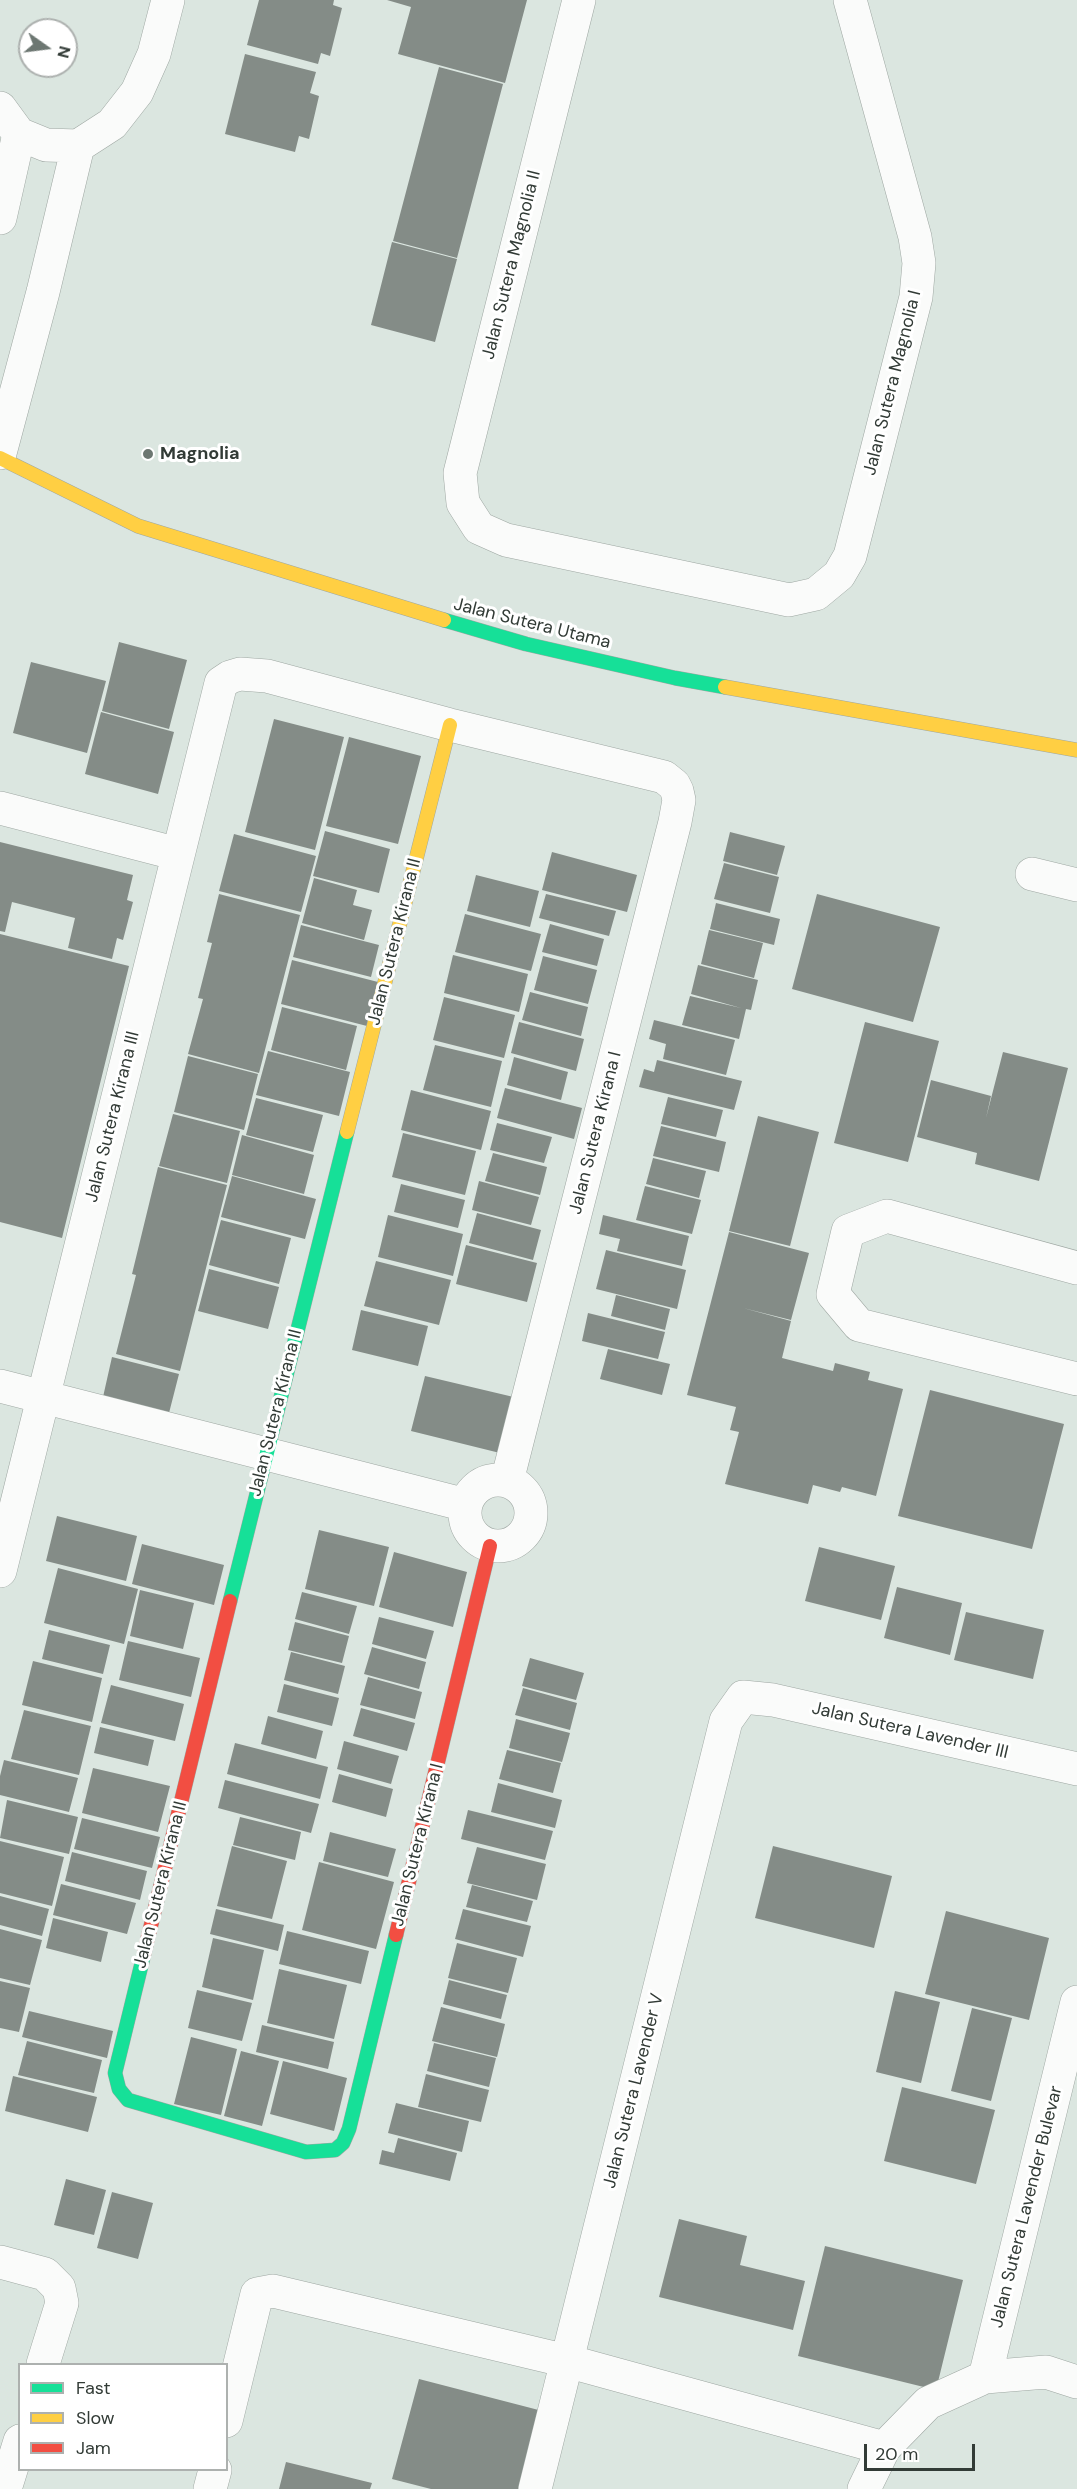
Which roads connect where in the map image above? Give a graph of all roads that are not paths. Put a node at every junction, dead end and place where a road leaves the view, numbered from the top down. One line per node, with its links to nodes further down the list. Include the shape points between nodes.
1 (168, 0): 6 (street, via 154,54 137,92 112,124)
2 (579, 0): 10 (street, Jalan Sutera Magnolia II, via 460,473 463,502 479,528 506,540 789,600 816,594 839,575)
3 (850, 0): 10 (street, Jalan Sutera Magnolia I, via 919,262 916,297)
4 (0, 108): 5 (street)
5 (20, 134): 6 (street, via 46,145); 7 (street)
6 (78, 146): 8 (street)
7 (0, 219)
8 (0, 453)
9 (0, 458): 12 (street, Jalan Sutera Utama, via 138,525 526,644 675,678)
10 (850, 556)
11 (450, 725): 14 (street, Jalan Sutera Kirana III, via 267,676 230,677 221,683); 21 (street, Jalan Sutera Kirana II); 22 (street, Jalan Sutera Kirana I, via 664,777 674,785 679,800)
12 (1077, 750)
13 (0, 808): 14 (street)
14 (178, 854): 20 (street, Jalan Sutera Kirana III)
15 (1032, 874): 16 (street)
16 (1077, 885)
17 (1077, 1268): 18 (street, via 887,1216 848,1231 833,1294 859,1324)
18 (1077, 1379)
19 (0, 1386): 20 (street)
20 (45, 1397): 21 (street); 25 (street, Jalan Sutera Kirana III)
21 (266, 1454): 23 (street); 29 (street, Jalan Sutera Kirana II, via 115,2073 119,2089 128,2100 306,2152 335,2150)
22 (507, 1481): 23 (street, via 482,1484); 24 (street, via 520,1488 529,1500 532,1515 519,1540 505,1546)
23 (466, 1505): 24 (street, via 466,1522 475,1537)
24 (490, 1546): 29 (street, Jalan Sutera Kirana I)
25 (0, 1571)
26 (743, 1697): 27 (street, Jalan Sutera Lavender III, via 774,1700); 31 (street, Jalan Sutera Lavender V, via 726,1721)
27 (1077, 1769)
28 (1077, 2002): 33 (street, Jalan Sutera Lavender Bulevar)
29 (343, 2143)
30 (0, 2262): 32 (street, via 45,2274 58,2288 62,2303)
31 (567, 2361): 35 (street, via 265,2292 257,2294); 37 (street); 41 (street, Jalan Sutera Lavender V)
32 (43, 2363)
33 (985, 2377): 34 (street, via 1046,2372); 37 (street, via 928,2403)
34 (1077, 2382)
35 (228, 2413)
36 (18, 2447): 39 (street)
37 (884, 2448): 42 (street)
38 (214, 2471): 40 (street)
39 (5, 2489)
40 (210, 2489)
41 (535, 2489)
42 (864, 2489)

